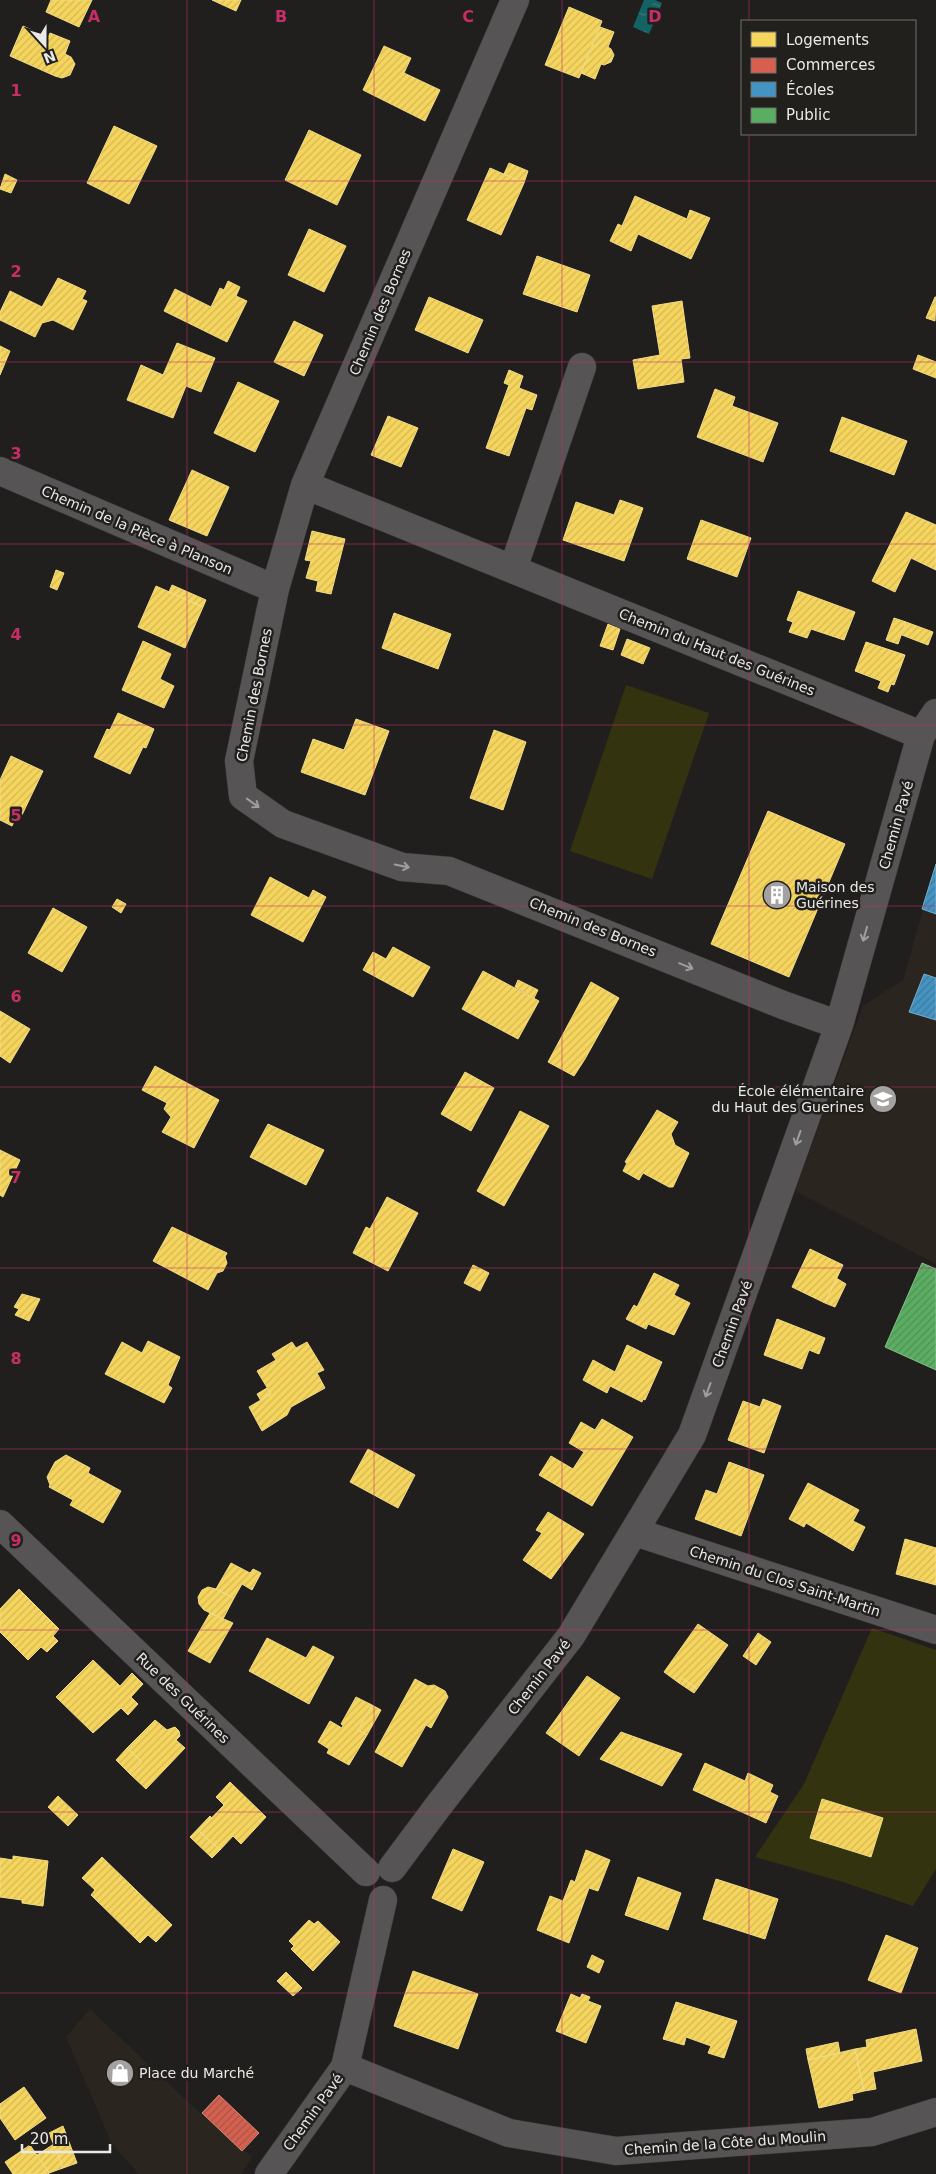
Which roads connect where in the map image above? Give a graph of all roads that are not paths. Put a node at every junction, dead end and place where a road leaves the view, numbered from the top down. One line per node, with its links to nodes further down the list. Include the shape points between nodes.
1 (515, 0): 4 (street, Chemin des Bornes)
2 (582, 367): 5 (street)
3 (0, 471): 6 (street, Chemin de la Pièce à Planson)
4 (305, 485): 5 (street, Chemin du Haut des Guérines); 6 (street, Chemin des Bornes)
5 (513, 569): 8 (street, Chemin du Haut des Guérines)
6 (275, 589): 9 (street, Chemin des Bornes, one-way to 9, via 239,761 243,796 283,824 402,867 449,871)
7 (936, 713): 8 (street, Chemin Pavé)
8 (921, 736): 9 (street, Chemin Pavé, one-way to 9)
9 (839, 1025): 11 (street, Chemin Pavé, one-way to 11, via 692,1435)
10 (0, 1524): 14 (street, Rue des Guérines)
11 (635, 1532): 12 (street, Chemin du Clos Saint-Martin); 13 (street, Chemin Pavé, via 571,1636)
12 (936, 1630)
13 (392, 1868): 14 (street, via 381,1864); 15 (street, via 399,1878 398,1890)
14 (366, 1872): 15 (street, via 362,1884 364,1889 372,1898)
15 (383, 1900): 16 (street, Chemin Pavé)
16 (345, 2067): 17 (street, Chemin de la Côte du Moulin, via 509,2133 616,2151 872,2132); 18 (street, Chemin Pavé)
17 (936, 2112)
18 (268, 2174)

